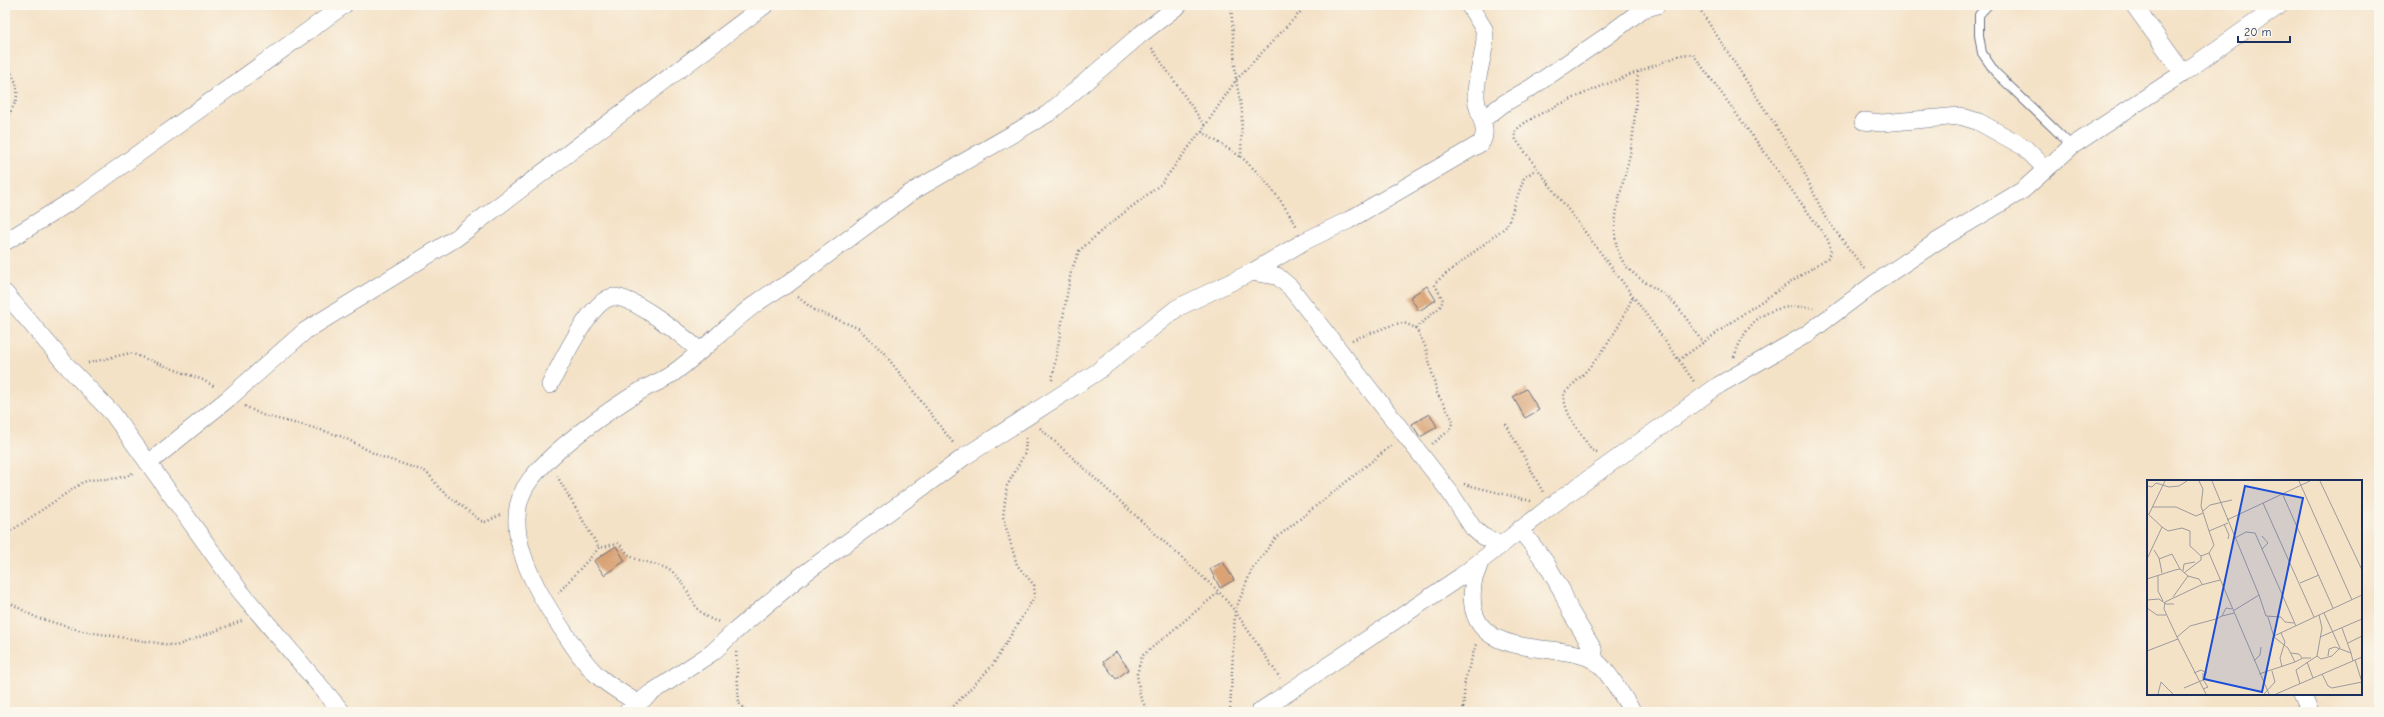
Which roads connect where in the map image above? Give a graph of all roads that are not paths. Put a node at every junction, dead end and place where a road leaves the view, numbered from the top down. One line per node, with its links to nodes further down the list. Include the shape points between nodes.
1 (344, 5): 14 (street, via 78,197)
2 (765, 5): 21 (street, via 456,238 305,331 229,398)
3 (1179, 5): 19 (street, via 1049,113 910,193 788,284 774,290)
4 (1469, 5): 10 (street, via 1484,29 1485,38 1476,96)
5 (1657, 5): 10 (street, via 1643,9)
6 (1988, 5): 12 (lane, via 1979,15 1982,53 1995,72)
7 (2134, 5): 9 (street)
8 (2280, 5): 9 (street)
9 (2183, 73): 12 (street)
10 (1482, 120): 15 (street, via 1484,138 1481,144 1348,220)
11 (1863, 121): 13 (street, via 1882,123 1960,116 1978,122 2024,147)
12 (2072, 146): 13 (street)
13 (2046, 169): 22 (street, via 2023,190 1936,242 1875,283 1807,334 1704,395)
14 (5, 242)
15 (1284, 252): 16 (street); 17 (street)
16 (1252, 272): 17 (street, via 1278,276); 27 (street, via 1177,308 1097,372 964,456 797,579 708,656)
17 (1282, 280): 23 (street, via 1420,453 1473,528 1482,536)
18 (5, 293): 21 (street, via 68,367 113,414)
19 (700, 351): 20 (street, via 676,330 626,299 612,297 604,300 594,310 564,357); 27 (street, via 668,376 642,390 593,424 548,461 530,481 518,510 520,544 527,568 547,605 571,643 593,671)
20 (550, 385)
21 (150, 462): 28 (street, via 205,543 260,615)
22 (1520, 529): 23 (street); 25 (street, via 1562,591 1570,611 1593,648)
23 (1501, 545): 24 (street)
24 (1480, 562): 25 (street, via 1473,584 1472,602 1474,615 1481,628 1493,636 1517,645 1569,652); 29 (street)
25 (1595, 661): 30 (street)
26 (2302, 695): 31 (street)
27 (632, 707)
28 (342, 712)
29 (1259, 712)
30 (1633, 712)
31 (2310, 712)

